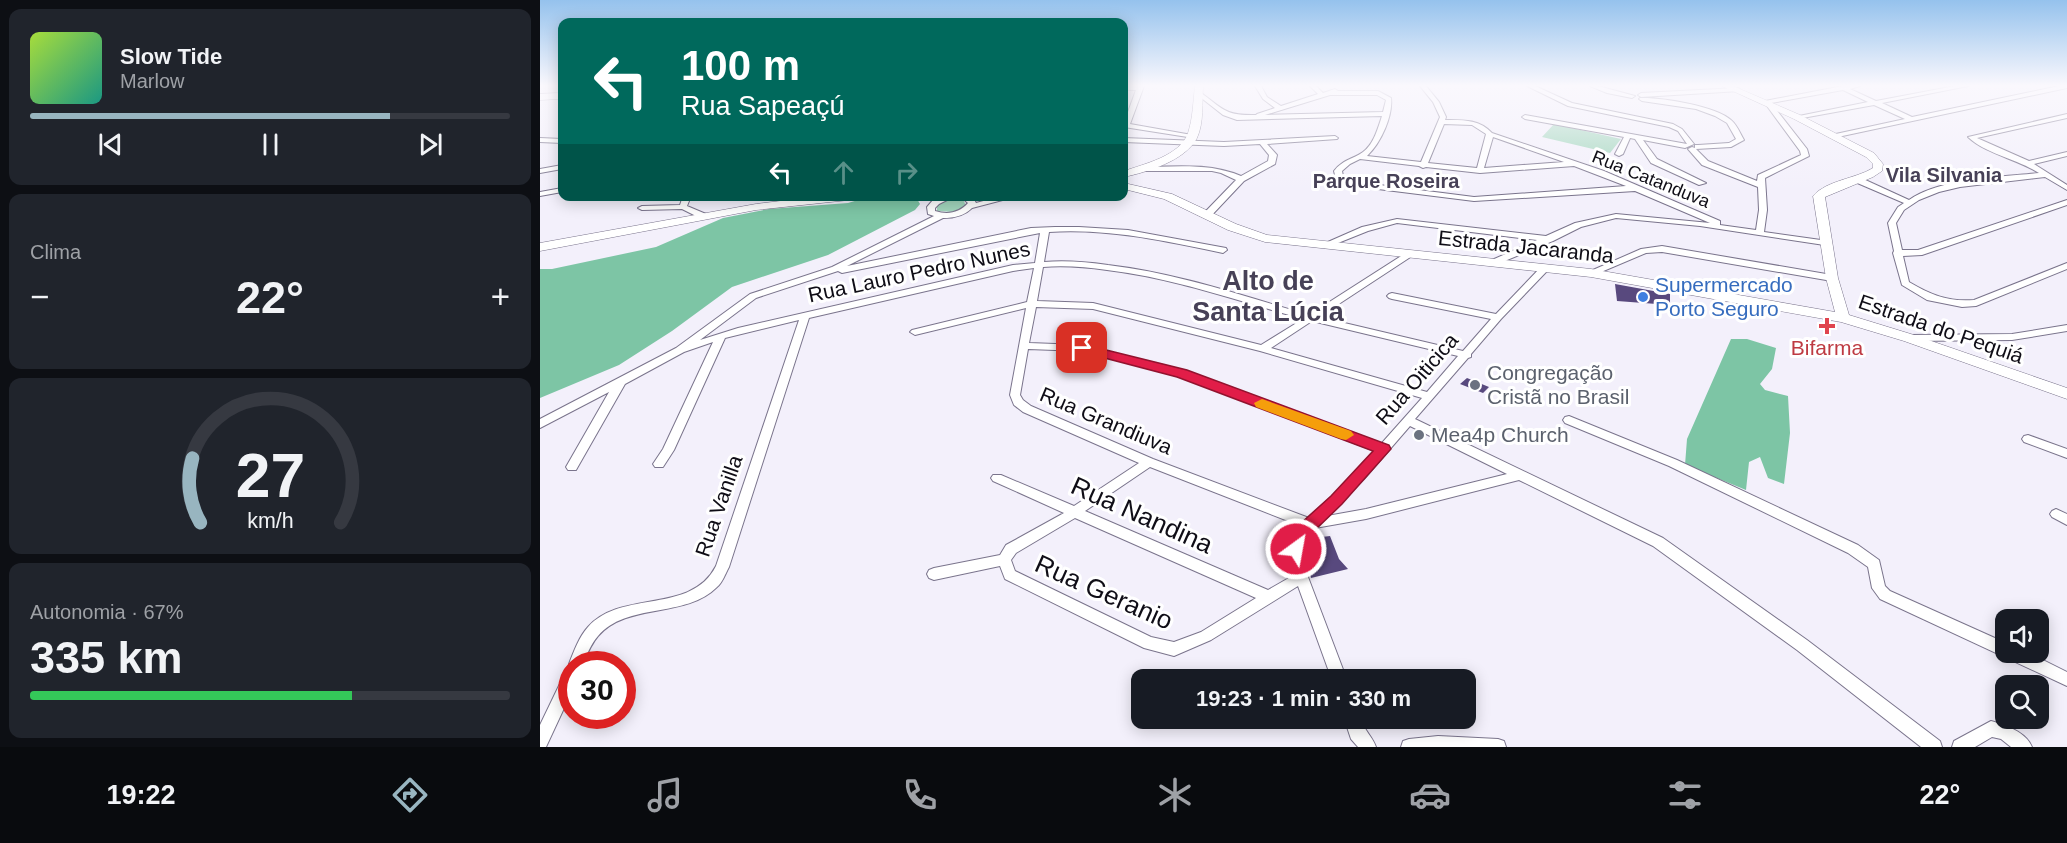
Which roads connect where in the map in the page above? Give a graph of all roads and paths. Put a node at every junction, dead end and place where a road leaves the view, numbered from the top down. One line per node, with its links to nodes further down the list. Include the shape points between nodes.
1 (1195, 121): 19 (main road)
2 (1382, 121): 25 (street, via 1373,147)
3 (1545, 121): 14 (street)
4 (1650, 121): 22 (street, via 1680,130)
5 (1727, 121): 22 (street, via 1740,140 1731,145)
6 (1781, 121): 38 (street, via 1805,156 1764,174)
7 (1804, 121): 13 (main road, Estrada do Pequiá)
8 (1908, 121): 13 (street)
9 (2044, 121): 26 (street, via 1971,136)
10 (1441, 122): 12 (street, Rua Catanduva, via 1474,123); 28 (street)
11 (1128, 126): 19 (street)
12 (1490, 134): 27 (street, Rua Catanduva); 32 (street)
13 (1833, 136): 36 (main road, Estrada do Pequiá, via 1876,159 1878,169)
14 (1627, 137): 16 (street); 23 (street)
15 (1335, 138): 21 (street)
16 (1638, 139): 22 (street); 37 (street, via 1654,161)
17 (540, 140): 20 (street)
18 (1128, 140): 19 (street)
19 (1190, 140): 21 (street); 30 (main road, via 1167,158)
20 (558, 141)
21 (1263, 143): 35 (street, via 1273,155 1272,162)
22 (1691, 147): 38 (street, via 1705,163)
23 (1619, 154)
24 (2067, 154): 26 (street)
25 (1359, 157): 28 (street); 41 (street, via 1340,167 1336,173 1339,177 1350,184 1390,190 1492,199)
26 (2028, 163): 34 (street)
27 (1575, 164): 32 (street); 41 (street, Rua Catanduva)
28 (1423, 166): 32 (street)
29 (558, 168): 31 (street)
30 (1139, 169): 33 (main road); 35 (street, via 1212,169)
31 (540, 171)
32 (1480, 171)
33 (1128, 173)
34 (2045, 175): 39 (street); 50 (street, via 1947,186)
35 (1242, 179): 54 (street)
36 (1858, 180): 50 (street); 61 (main road, Estrada do Pequiá, via 1819,196)
37 (1702, 183)
38 (1760, 185): 59 (street)
39 (2065, 186)
40 (1128, 187): 54 (main road, Estrada Jacaranda, via 1168,196)
41 (1638, 188): 57 (street, Rua Catanduva)
42 (558, 191): 43 (street)
43 (540, 194)
44 (685, 201): 52 (street)
45 (836, 201): 56 (main road, via 768,205)
46 (972, 201): 51 (street)
47 (992, 201): 51 (street)
48 (2067, 202): 68 (street, via 1919,253)
49 (932, 203): 55 (street, via 934,213); 64 (street, via 923,217)
50 (1910, 203): 68 (street, via 1892,223)
51 (971, 206): 55 (street, via 962,212)
52 (683, 207): 53 (street); 56 (street)
53 (642, 208)
54 (1208, 214): 62 (main road, Estrada Jacaranda, via 1254,236)
55 (942, 215): 64 (street)
56 (704, 216): 63 (main road)
57 (1731, 229): 59 (street); 60 (street, via 1616,216 1578,225)
58 (1045, 230): 65 (street, via 1137,234); 66 (street); 72 (street, Rua Grandiuva)
59 (1760, 233): 61 (street)
60 (1551, 239): 62 (street, via 1397,222); 71 (street)
61 (1828, 244): 77 (main road, Estrada do Pequiá)
62 (1324, 245): 67 (main road, Estrada Jacaranda)
63 (540, 248)
64 (870, 248): 66 (street, via 893,256); 69 (street)
65 (1223, 250)
66 (919, 254): 70 (street)
67 (1409, 254): 71 (main road, Estrada Jacaranda); 83 (street)
68 (1897, 254): 73 (street, via 1902,278 1909,288 1930,298 1962,304 1976,303)
69 (855, 256): 70 (street, via 870,262); 75 (street); 98 (street, via 749,292 676,345)
70 (885, 261): 75 (street)
71 (1495, 262): 74 (main road, Estrada Jacaranda)
72 (1039, 264): 79 (street, Rua Grandiuva); 81 (street, Rua Lauro Pedro Nunes); 83 (street, Rua Lauro Pedro Nunes, via 1134,272)
73 (2067, 266)
74 (1545, 268): 76 (main road, Estrada Jacaranda); 82 (street, Rua Oiticica)
75 (824, 273): 80 (street, via 753,296)
76 (1591, 273): 77 (street, via 1653,249); 84 (main road, Estrada Jacaranda)
77 (1832, 278): 84 (main road, Estrada do Pequiá)
78 (1392, 296): 82 (street)
79 (1032, 304): 87 (street); 90 (street, Rua Grandiuva); 91 (street, via 1093,306)
80 (726, 316): 86 (street); 92 (street)
81 (805, 316): 86 (street, Rua Lauro Pedro Nunes); 118 (street, Rua Vanilla, via 722,567 713,583 685,598 622,614 600,625)
82 (1498, 317): 93 (street, Rua Oiticica)
83 (1310, 318): 91 (street); 93 (street, Rua Lauro Pedro Nunes)
84 (1843, 318): 89 (main road, Estrada do Pequiá)
85 (2067, 328): 89 (street, via 2012,337)
86 (738, 331): 88 (street, Rua Lauro Pedro Nunes)
87 (915, 332)
88 (721, 338): 92 (street, Rua Lauro Pedro Nunes); 107 (street)
89 (1909, 338): 95 (main road, Estrada do Pequiá)
90 (1025, 346): 104 (street, via 1082,348 1182,374); 106 (street, Rua Grandiuva, via 1015,395 1022,406)
91 (1263, 349): 96 (street)
92 (680, 350): 94 (street)
93 (1467, 355): 96 (street, Rua Oiticica)
94 (622, 381): 97 (street); 99 (street)
95 (2067, 394)
96 (1429, 396): 101 (street, Rua Oiticica)
97 (575, 405): 99 (street, via 595,406); 102 (street)
98 (540, 416)
99 (601, 417): 108 (street)
100 (1569, 420): 117 (street, via 1673,463 1853,549 1874,564 1879,588 1893,599)
101 (1409, 421): 104 (street, Rua Oiticica); 109 (street)
102 (540, 424)
103 (2028, 439): 105 (street)
104 (1383, 449): 112 (street, Rua Oiticica)
105 (2067, 454)
106 (1149, 462): 111 (street, Rua Geranio); 112 (street, Rua Grandiuva)
107 (658, 464)
108 (572, 467)
109 (1521, 475): 112 (street); 128 (street, via 1658,542 1802,645)
110 (996, 478): 111 (street, Rua Nandina)
111 (1075, 512): 113 (street, Rua Geranio, via 1018,544); 116 (street, Rua Nandina)
112 (1311, 524): 115 (street, Rua Oiticica, via 1296,549)
113 (1004, 560): 114 (street); 116 (street, Rua Geranio, via 1014,579 1166,649 1187,646)
114 (934, 574)
115 (1302, 577): 116 (street, Rua Geranio); 120 (street, Rua Oiticica)
116 (1269, 597)
117 (1995, 645)
118 (582, 651)
119 (2034, 663): 121 (street)
120 (1336, 669)
121 (2067, 679)
122 (558, 704): 124 (street)
123 (1356, 729): 125 (street)
124 (540, 742)
125 (1368, 747)
126 (1409, 747): 127 (street)
127 (1498, 747)
128 (1934, 747)
129 (1959, 747): 130 (street, via 1991,729 2005,733)
130 (2024, 747)

